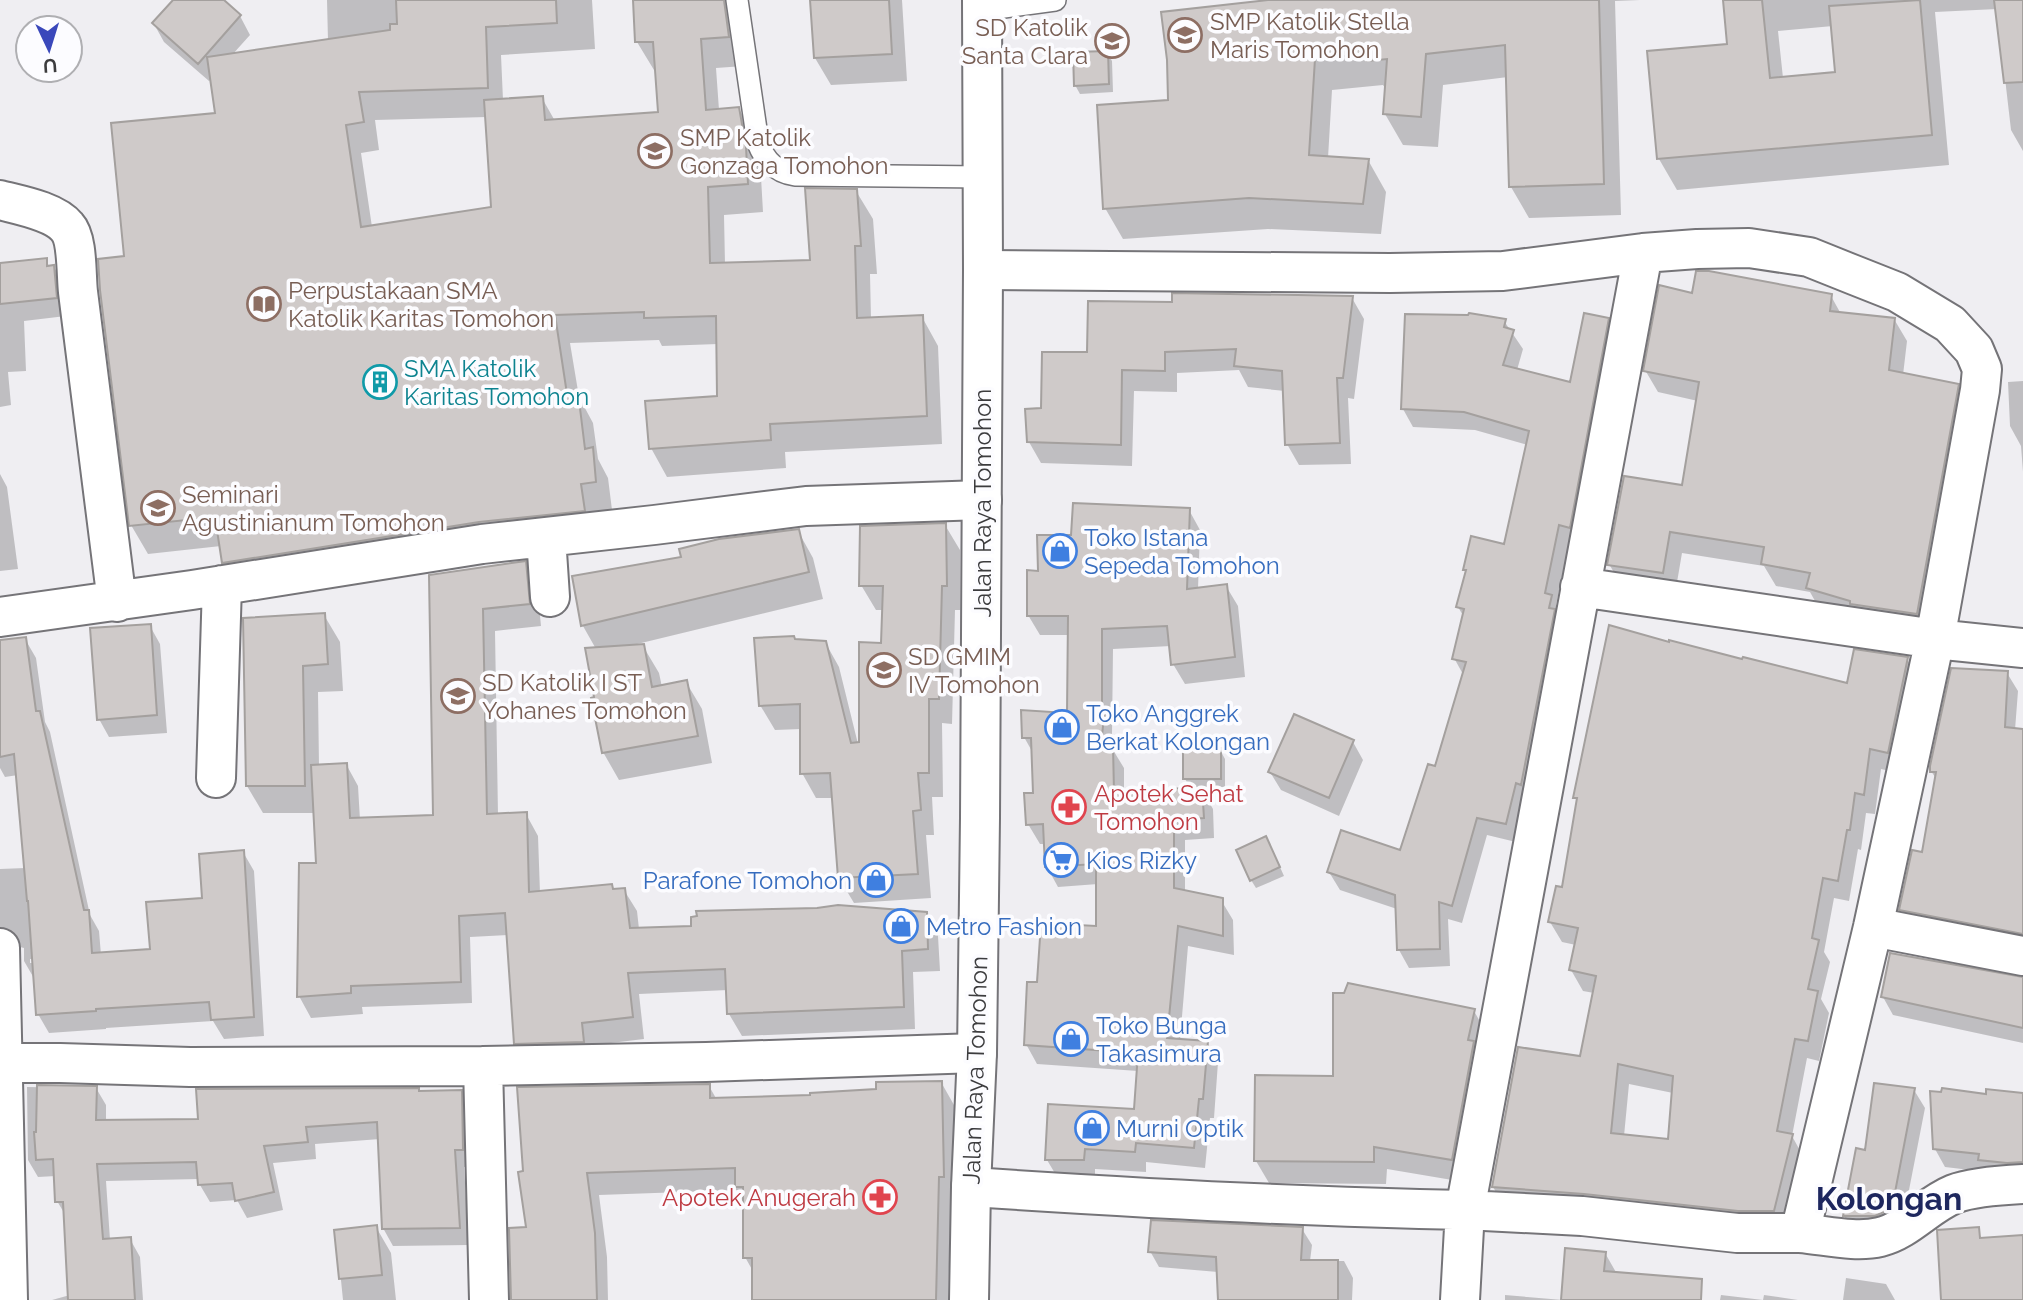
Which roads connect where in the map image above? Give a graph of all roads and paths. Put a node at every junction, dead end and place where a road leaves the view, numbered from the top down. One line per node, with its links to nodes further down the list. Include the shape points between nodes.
1 (737, 0): 4 (lane, via 758,143 775,168 795,175)
2 (1055, 0): 3 (lane)
3 (982, 5): 4 (main road, Jalan Raya Tomohon)
4 (983, 177): 7 (main road, Jalan Raya Tomohon)
5 (0, 200): 13 (main road, via 50,215 67,226 74,241)
6 (1643, 253): 7 (main road, via 1503,271); 11 (main road); 15 (main road, via 1749,248 1810,257 1897,292 1950,324 1974,350 1982,369 1980,390)
7 (984, 270): 8 (main road, Jalan Raya Tomohon)
8 (982, 500): 9 (main road, via 806,506); 21 (main road, Jalan Raya Tomohon)
9 (546, 537): 10 (main road); 12 (main road)
10 (222, 585): 13 (main road); 17 (main road)
11 (1580, 587): 15 (main road); 26 (main road)
12 (550, 597)
13 (117, 601): 14 (main road)
14 (0, 617)
15 (1934, 639): 16 (main road); 18 (main road)
16 (2023, 648)
17 (216, 778)
18 (1873, 927): 20 (main road); 27 (main road)
19 (0, 948): 22 (main road)
20 (2023, 956)
21 (977, 1053): 23 (main road); 25 (main road, Jalan Raya Tomohon)
22 (1, 1063): 23 (main road); 28 (main road)
23 (484, 1066): 29 (main road)
24 (2023, 1184): 27 (main road, via 1954,1194 1902,1228 1879,1237)
25 (971, 1187): 26 (main road, via 1182,1201); 30 (main road, Jalan Raya Tomohon)
26 (1465, 1210): 27 (main road, via 1582,1216 1737,1233); 31 (main road)
27 (1800, 1233)
28 (8, 1300)
29 (489, 1300)
30 (969, 1300)
31 (1460, 1300)

